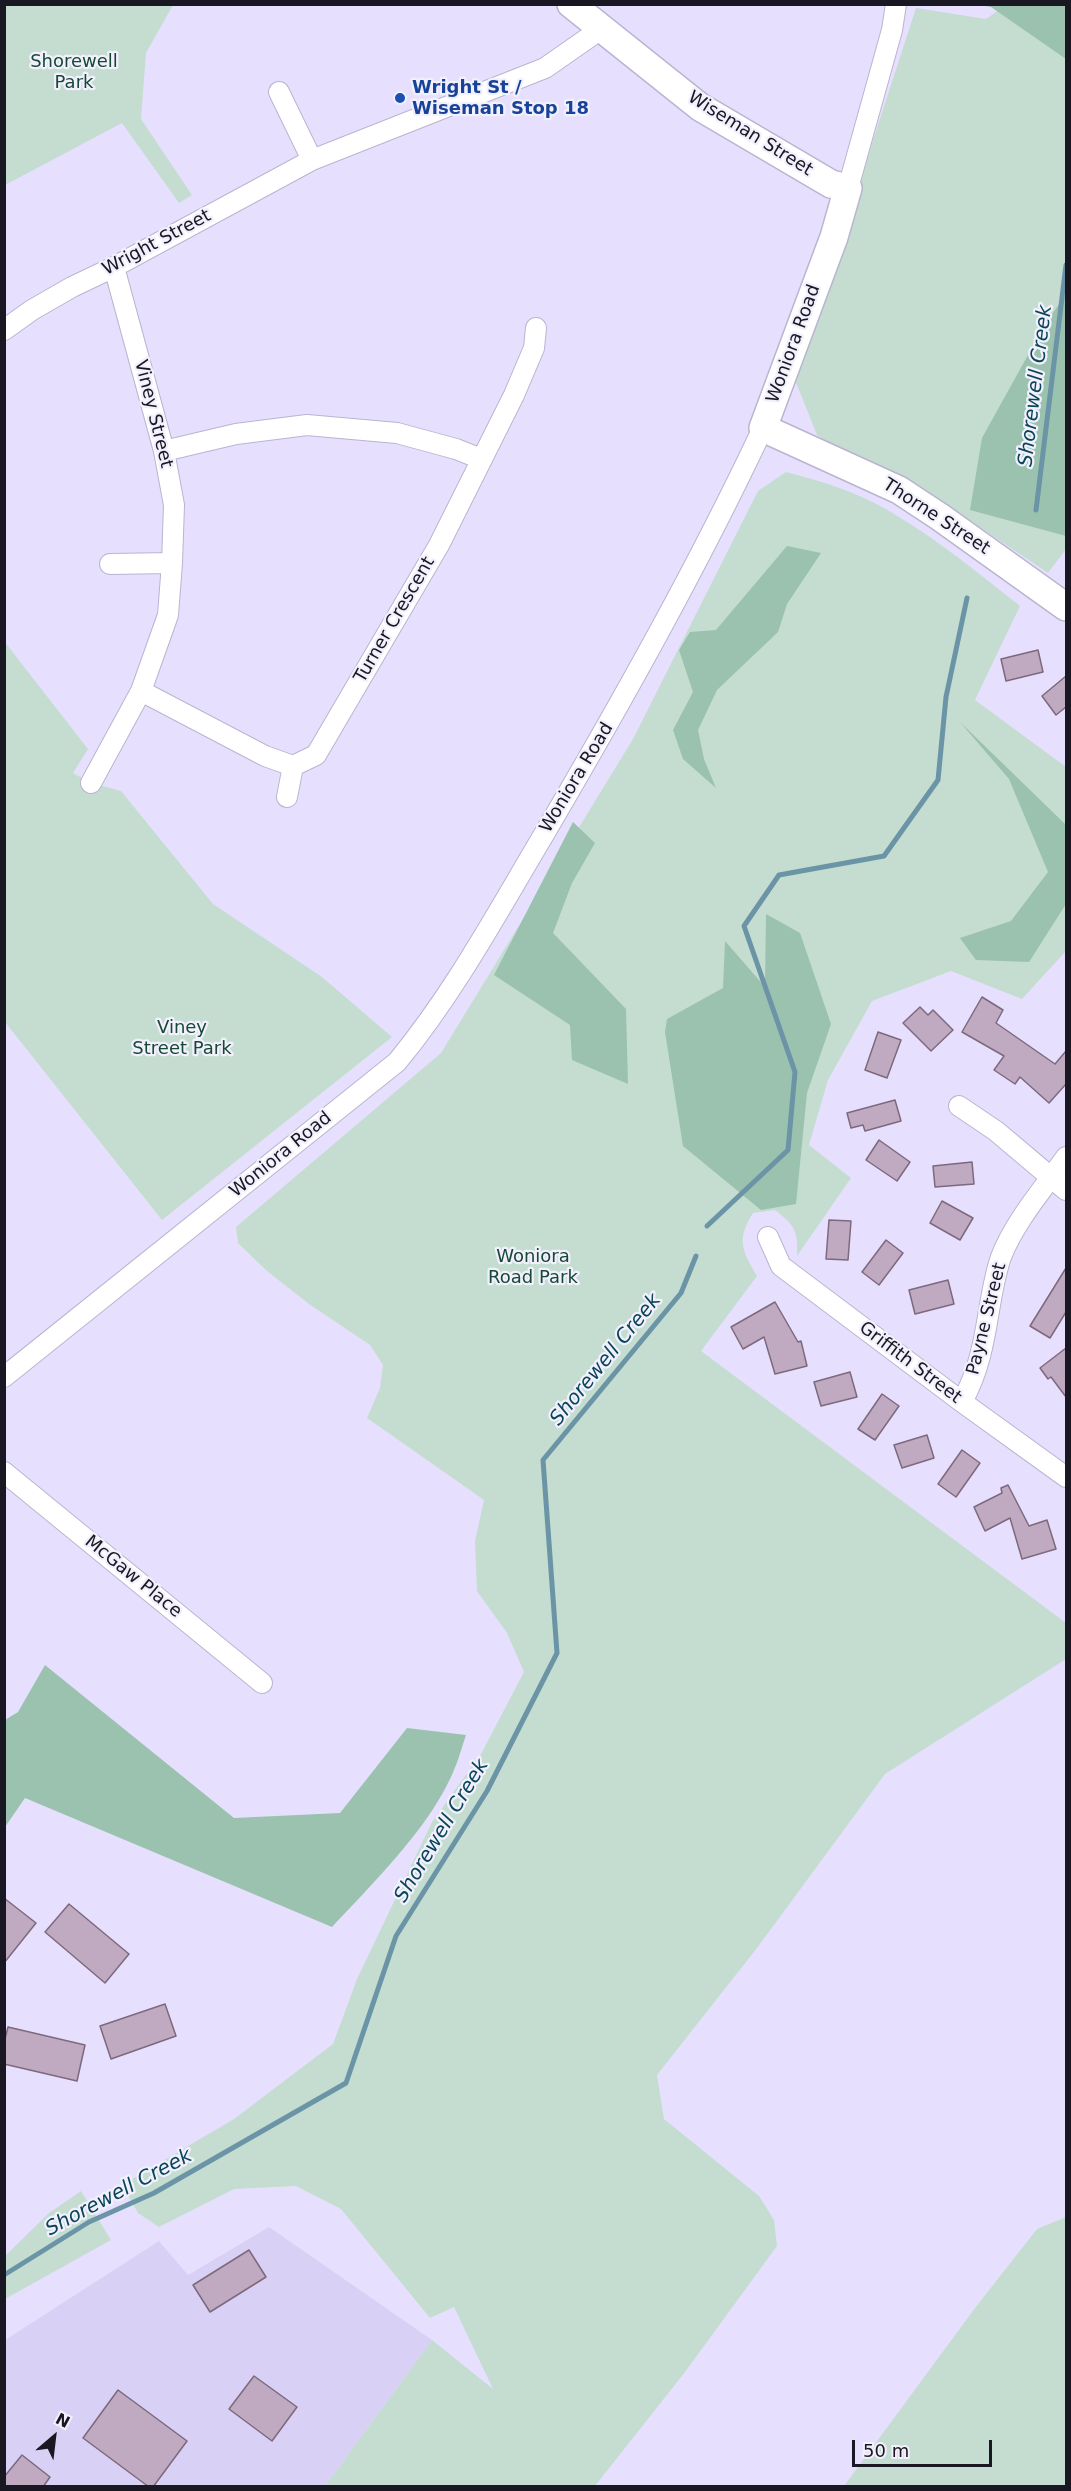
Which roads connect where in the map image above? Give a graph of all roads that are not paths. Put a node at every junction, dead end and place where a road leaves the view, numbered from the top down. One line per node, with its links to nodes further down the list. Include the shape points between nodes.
1 (571, 4): 3 (street, Wiseman Street)
2 (896, 4): 6 (street, Woniora Road)
3 (601, 29): 5 (street, Wright Street, via 545,68); 6 (street, Wiseman Street, via 700,106 831,184)
4 (279, 92): 5 (street)
5 (312, 160): 7 (street, Wright Street)
6 (848, 188): 10 (street, Woniora Road, via 834,237)
7 (114, 267): 9 (street, Wright Street, via 72,286); 11 (street, Viney Street)
8 (536, 328): 12 (street, Turner Crescent, via 534,348)
9 (4, 330)
10 (763, 428): 15 (street, Thorne Street, via 899,490); 24 (street, Woniora Road, via 717,527 614,716 460,976 419,1035 397,1062)
11 (164, 451): 12 (street, via 236,434 307,425 397,433); 13 (street, Viney Street, via 174,505)
12 (481, 459): 17 (street, Turner Crescent, via 439,544 316,755)
13 (172, 563): 14 (street); 16 (street, Viney Street, via 168,615)
14 (110, 564)
15 (1066, 607)
16 (141, 691): 17 (street, via 265,756); 18 (street, Viney Street)
17 (293, 766): 19 (street)
18 (91, 783)
19 (287, 797)
20 (959, 1107): 22 (street, via 996,1131)
21 (1066, 1157): 22 (street, Payne Street)
22 (1059, 1183): 25 (street, Payne Street, via 1023,1216 1002,1256 981,1354)
23 (768, 1237): 25 (street, Griffith Street, via 781,1266)
24 (4, 1377)
25 (962, 1402): 27 (street, Griffith Street)
26 (4, 1472): 28 (street, McGaw Place)
27 (1066, 1477)
28 (262, 1683)

